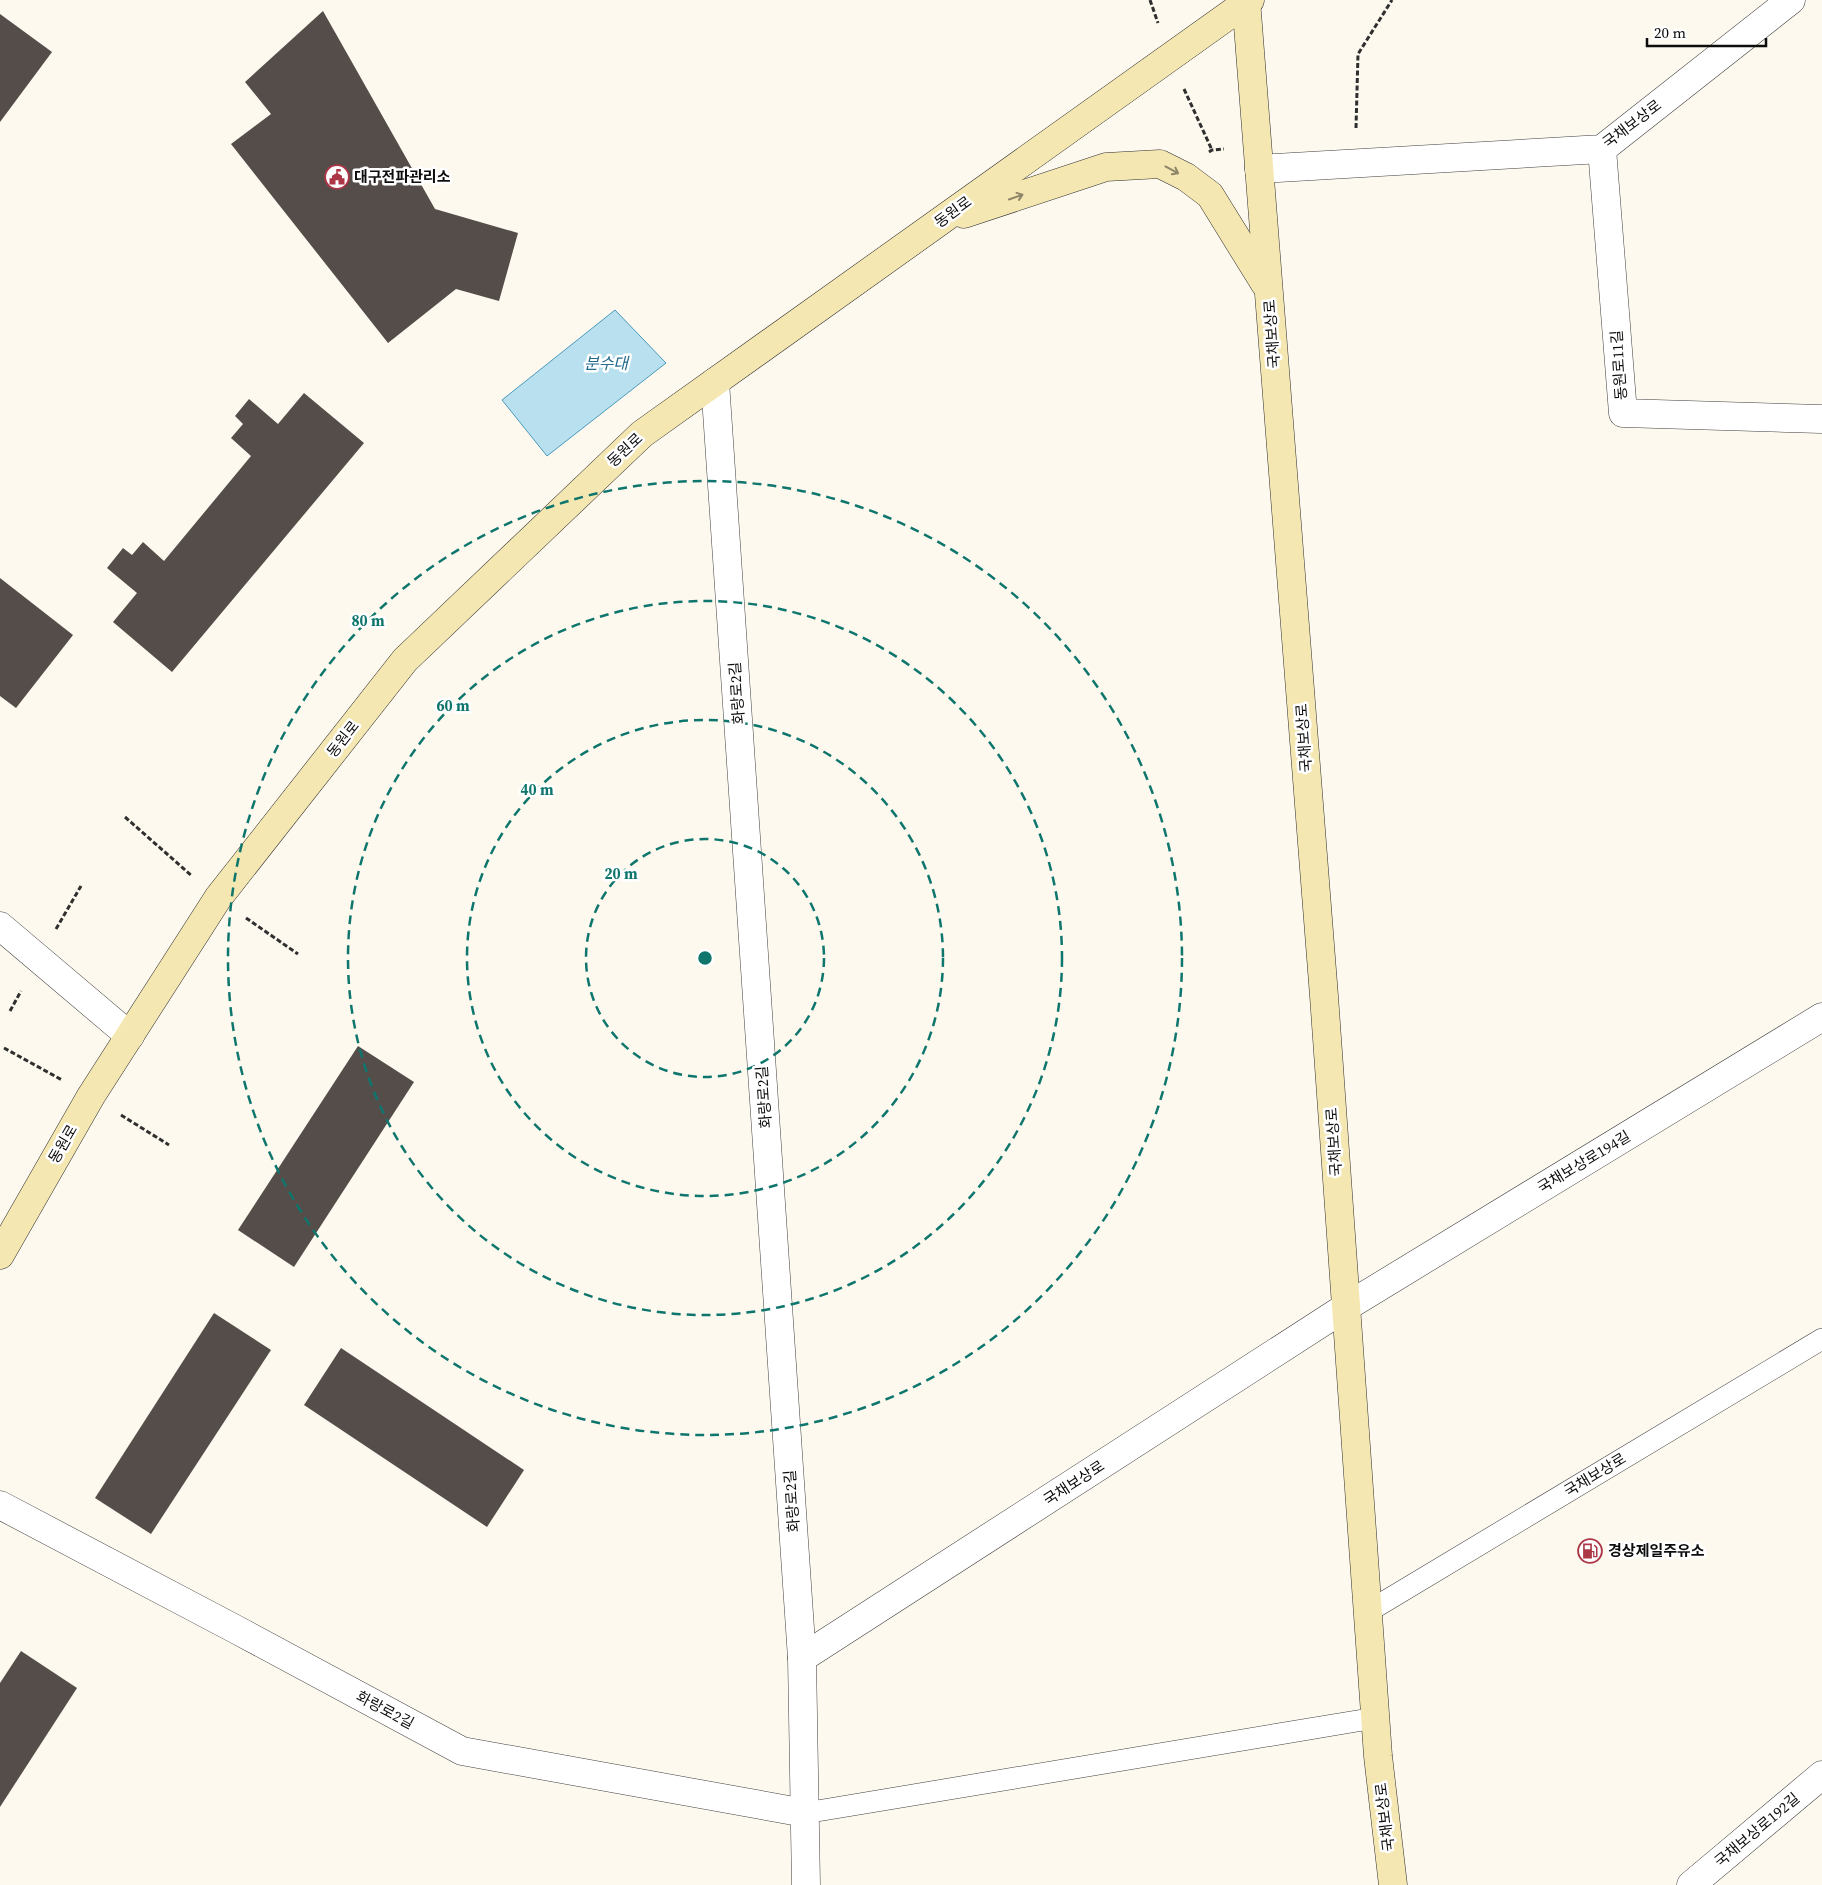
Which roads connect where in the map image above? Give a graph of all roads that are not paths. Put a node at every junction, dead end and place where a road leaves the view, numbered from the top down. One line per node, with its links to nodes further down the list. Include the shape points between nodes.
1 (1791, 0): 3 (street, 국채보상로)
2 (1248, 1): 4 (main road, 국채보상로); 5 (main road, 동원로)
3 (1602, 149): 4 (street, 국채보상로); 8 (street, 동원로11길, via 1623,413)
4 (1259, 157): 6 (main road, 국채보상로)
5 (937, 223): 6 (main road, one-way to 6, via 1106,167 1160,164 1210,195); 7 (main road, 동원로)
6 (1269, 289): 13 (main road, 국채보상로)
7 (715, 382): 11 (main road, 동원로, via 642,434 405,660 218,898); 17 (street, 화랑로2길)
8 (1822, 422)
9 (0, 926): 11 (street)
10 (1822, 1017): 13 (street, 국채보상로194길)
11 (130, 1036): 12 (main road, 동원로, via 91,1096)
12 (0, 1255)
13 (1346, 1307): 16 (main road, 국채보상로); 17 (street, 국채보상로)
14 (1822, 1339): 16 (lane, 국채보상로)
15 (0, 1506): 20 (street, 화랑로2길, via 462,1752)
16 (1369, 1611): 18 (main road, 국채보상로)
17 (802, 1658): 20 (street, 화랑로2길)
18 (1375, 1718): 20 (lane); 22 (main road, 국채보상로)
19 (1822, 1775): 23 (street, 국채보상로192길)
20 (805, 1813): 21 (street, 화랑로2길)
21 (806, 1885)
22 (1393, 1885)
23 (1691, 1885)

